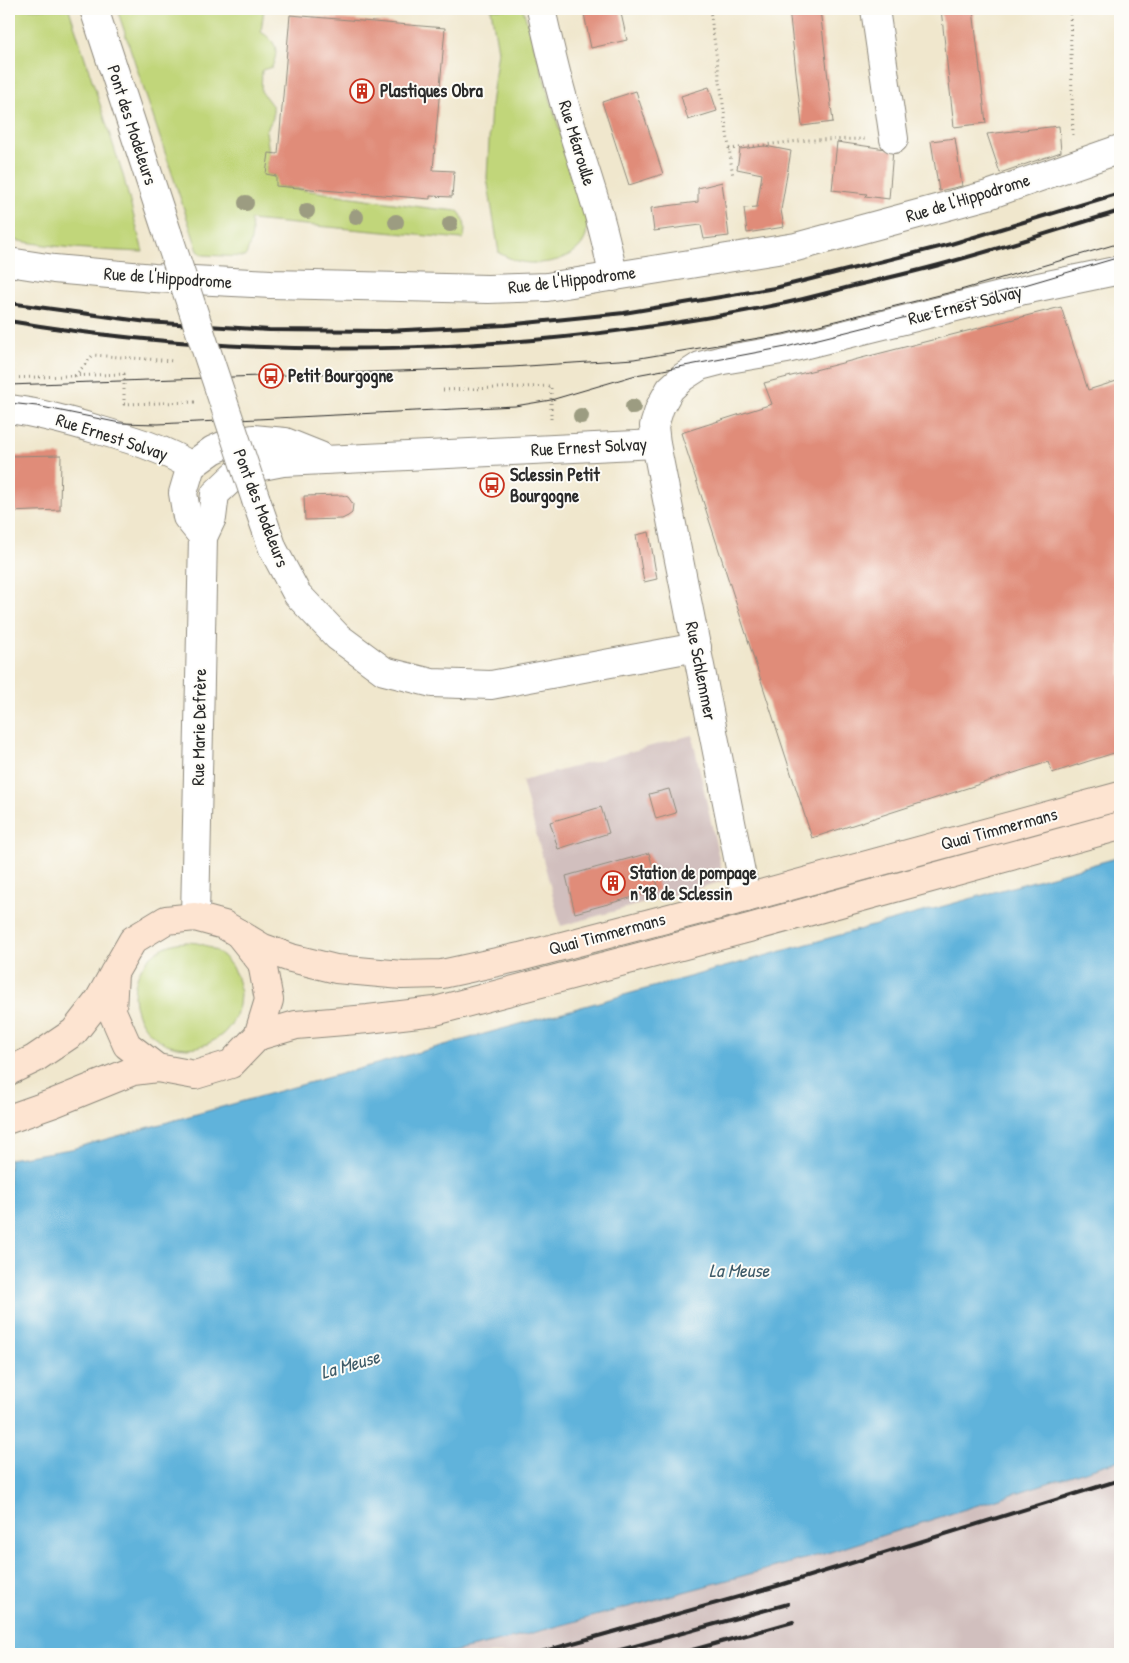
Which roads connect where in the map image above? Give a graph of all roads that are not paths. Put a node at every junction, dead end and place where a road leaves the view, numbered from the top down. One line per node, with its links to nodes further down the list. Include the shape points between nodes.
1 (94, 9): 15 (street, Pont des Modeleurs, bridge, via 272,548 296,594 338,637 384,671 432,683 490,685)
2 (541, 9): 8 (street, Rue Méaroulle, via 565,106 608,244)
3 (875, 9): 4 (street)
4 (894, 139)
5 (1120, 149): 8 (street, Rue de l'Hippodrome, via 988,196 796,247)
6 (9, 262): 8 (street, Rue de l'Hippodrome, via 154,278 281,284 488,289 547,287)
7 (1120, 270): 10 (street, Rue Ernest Solvay, via 1024,290 787,349 700,366 670,390 660,407 654,426)
8 (613, 277)
9 (9, 409): 12 (street, Rue Ernest Solvay, via 48,416 142,443)
10 (656, 444): 11 (street, Rue Ernest Solvay); 15 (street, Rue Schlemmer)
11 (328, 460): 12 (street, via 285,442 253,439 229,443); 13 (street, Rue Ernest Solvay, via 257,467 234,476)
12 (191, 466): 14 (street, via 183,493)
13 (215, 494): 14 (street, Rue Marie Defrère, via 212,518)
14 (195, 527): 19 (street, Rue Marie Defrère)
15 (697, 647): 18 (street, Rue Schlemmer)
16 (1120, 796): 18 (main road, Quai Timmermans)
17 (1120, 826): 22 (main road, Quai Timmermans, via 435,1011 296,1025)
18 (746, 898): 20 (main road, Quai Timmermans, via 442,974 402,975 336,968 291,958 263,948)
19 (195, 917): 20 (main road, via 224,925); 21 (main road, via 166,920 133,940)
20 (238, 933): 22 (main road, via 262,963 269,1000)
21 (114, 973): 23 (main road, via 112,1011 127,1045); 24 (main road, via 99,1000 74,1032 34,1059)
22 (258, 1036): 23 (main road, via 231,1064 195,1075)
23 (157, 1068): 25 (main road, via 133,1071)
24 (9, 1071)
25 (9, 1119)

